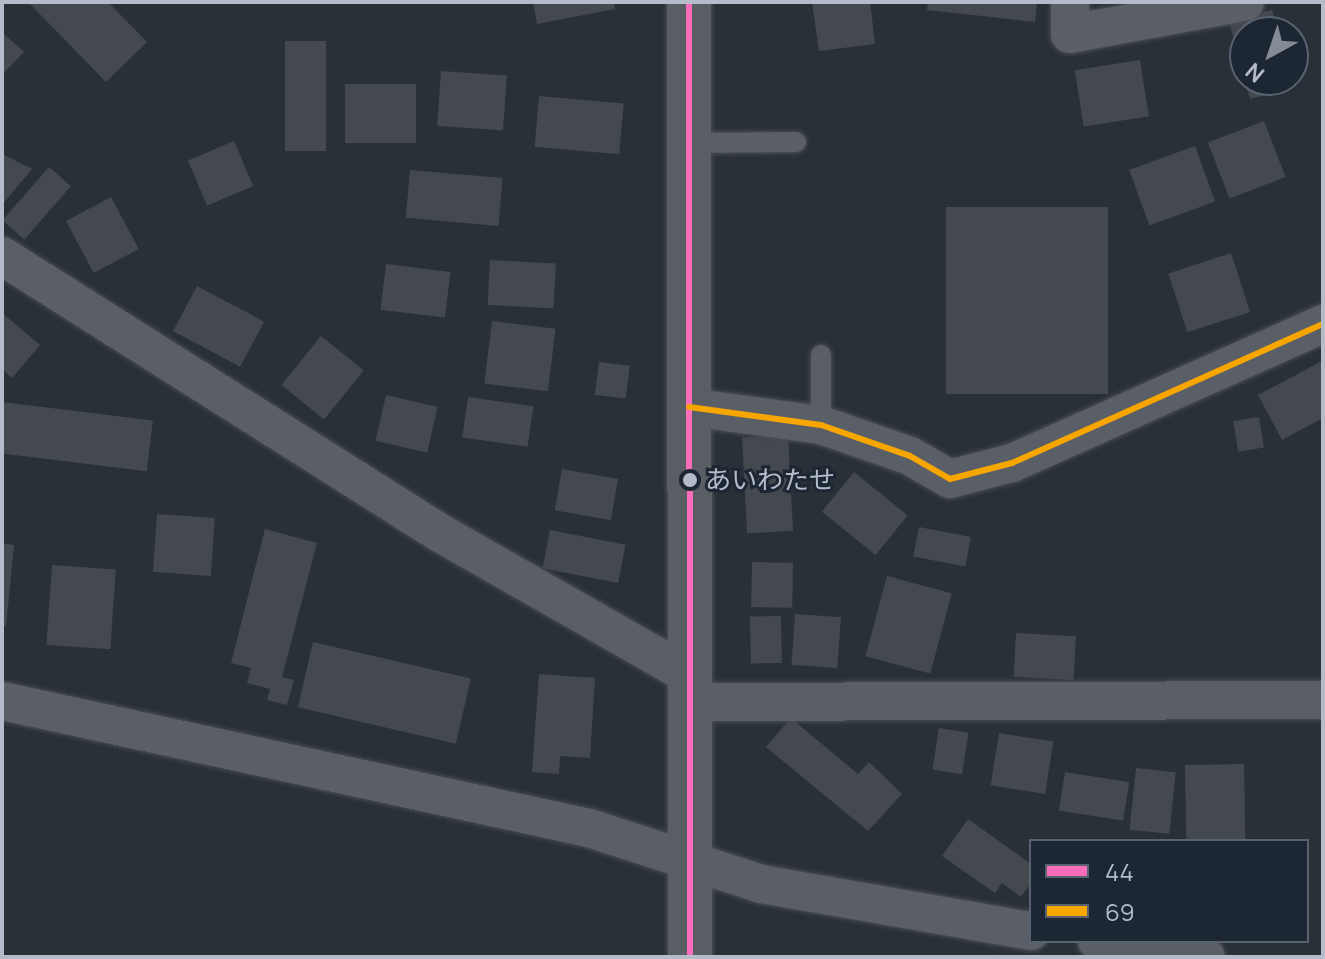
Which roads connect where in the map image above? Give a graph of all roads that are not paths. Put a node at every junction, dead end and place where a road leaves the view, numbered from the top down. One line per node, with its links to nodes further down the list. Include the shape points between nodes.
1 (689, 2): 5 (main road)
2 (1070, 2): 3 (street, via 1070,34)
3 (1245, 2)
4 (796, 142): 5 (lane)
5 (691, 143): 9 (main road)
6 (2, 256): 11 (street)
7 (1323, 324): 10 (street, via 1012,463 950,479 910,456)
8 (821, 355): 10 (lane)
9 (689, 407): 10 (street); 11 (main road)
10 (821, 425)
11 (689, 689): 12 (street); 14 (main road)
12 (1323, 700)
13 (2, 701): 14 (street, via 589,828)
14 (691, 879): 15 (street); 17 (main road)
15 (1029, 931)
16 (1111, 943): 18 (street)
17 (690, 957)
18 (1206, 957)

